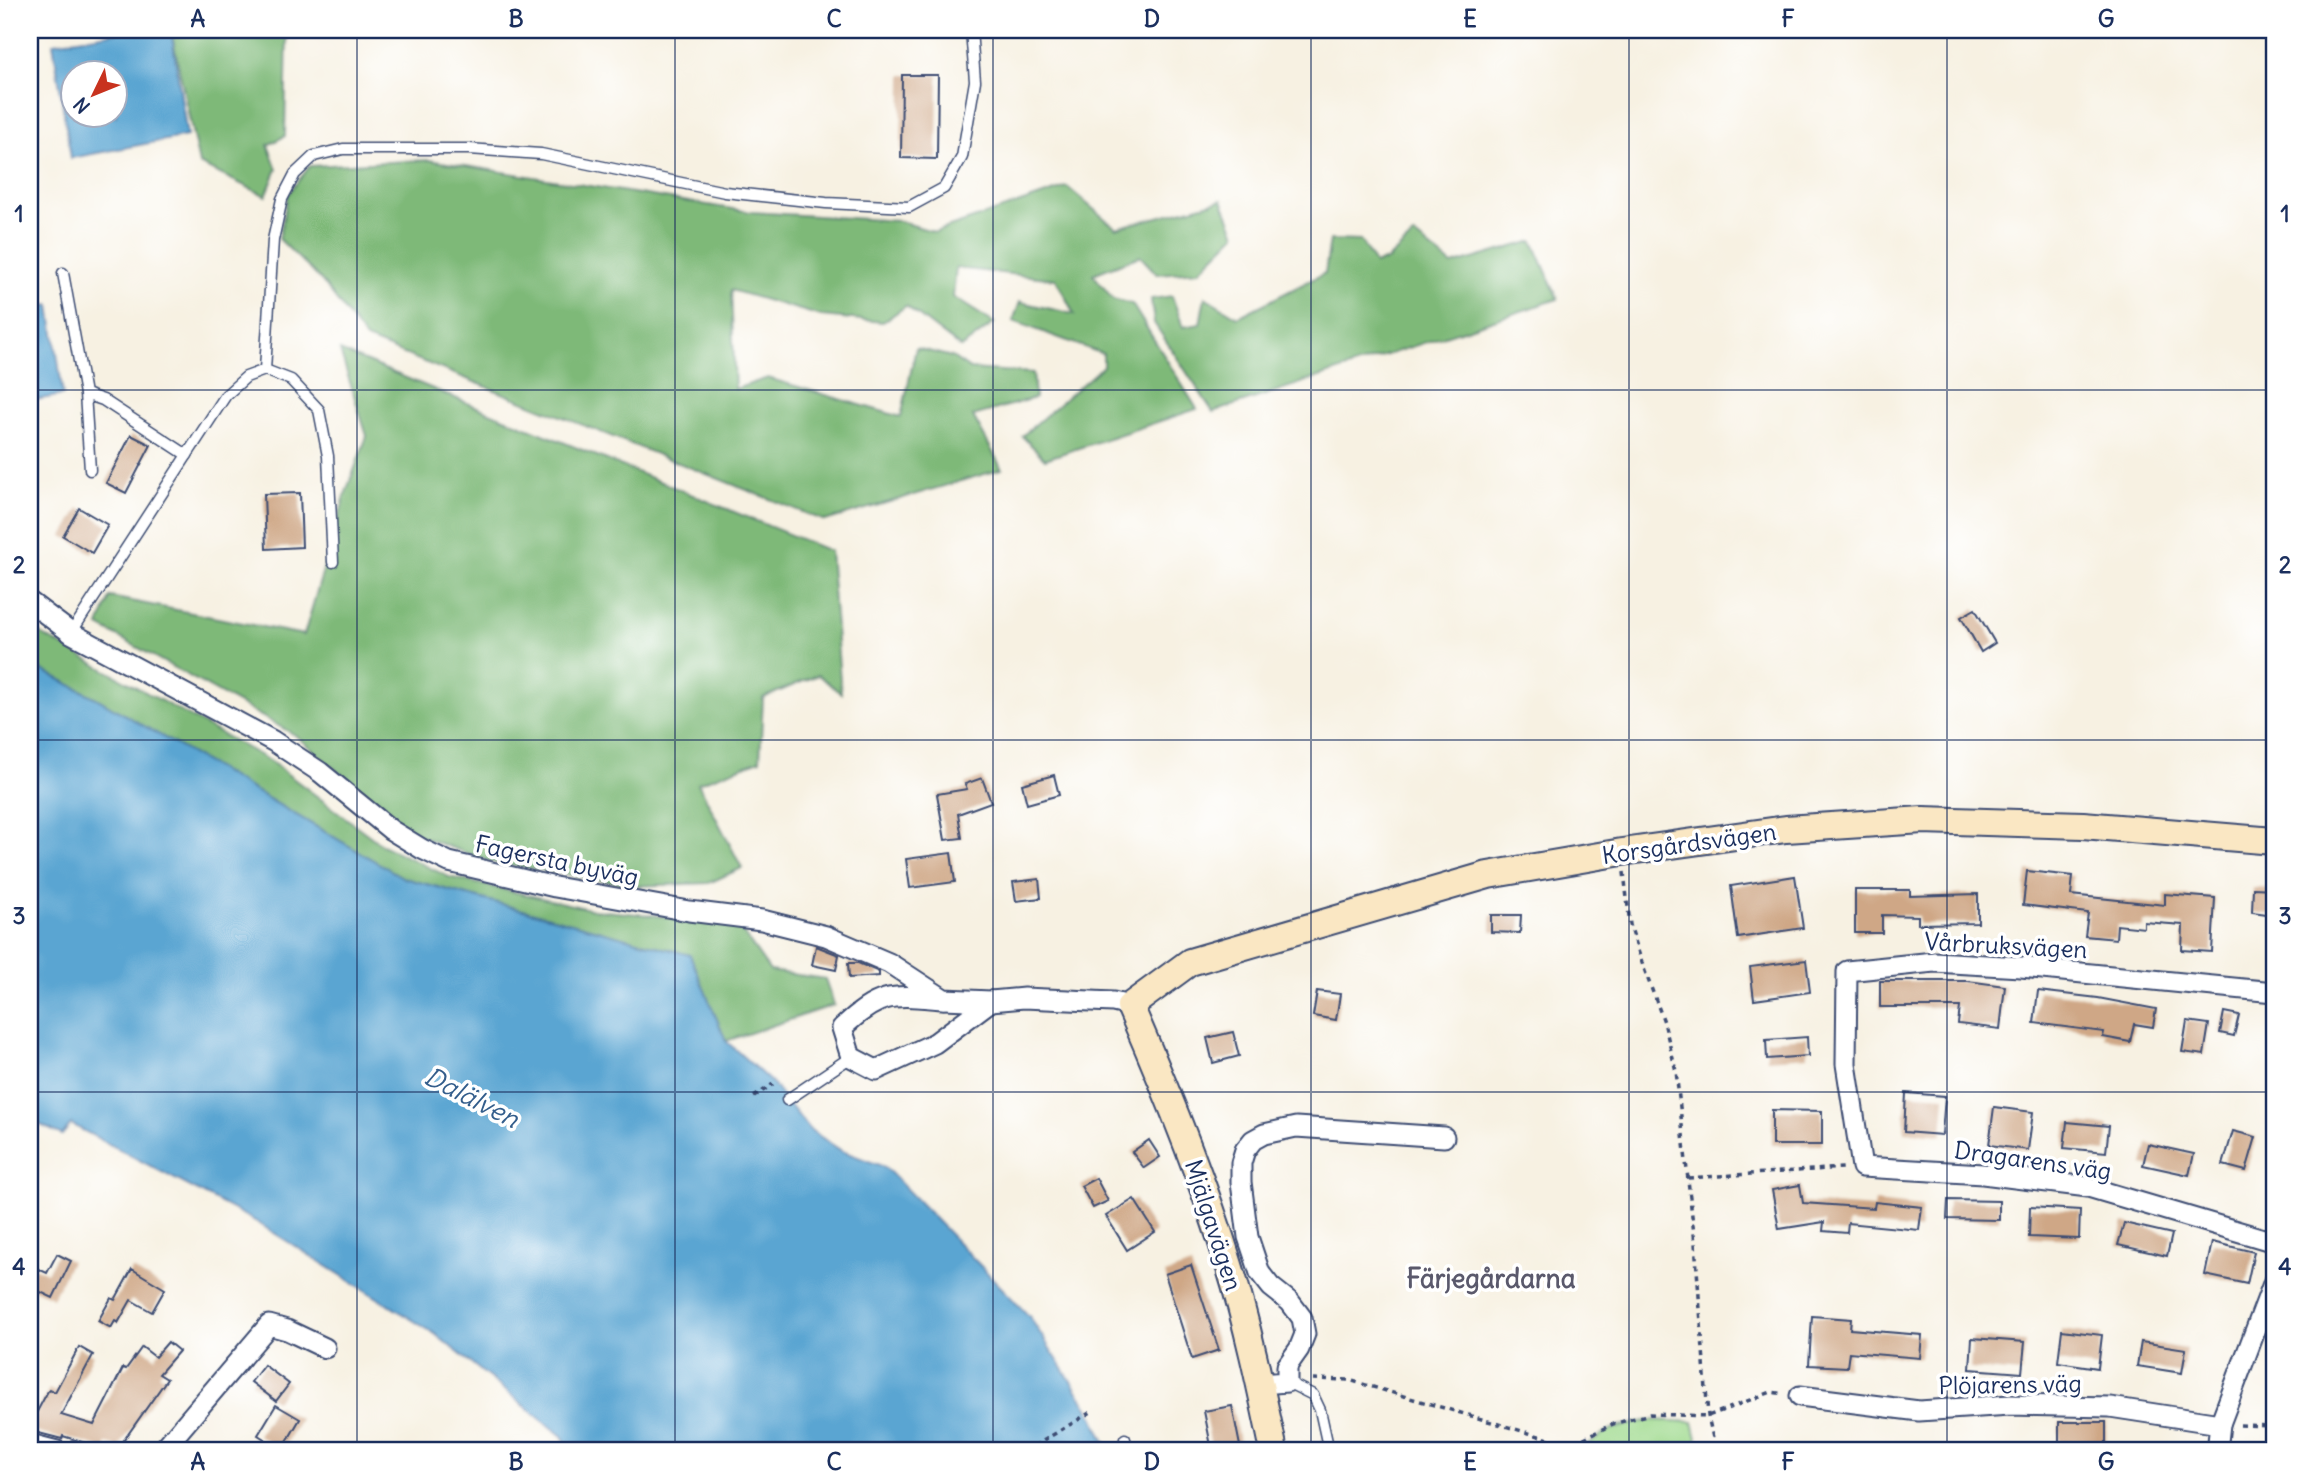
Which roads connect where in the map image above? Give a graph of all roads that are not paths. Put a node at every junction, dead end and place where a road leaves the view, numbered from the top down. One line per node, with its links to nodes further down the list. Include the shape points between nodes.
1 (971, 30): 3 (lane, via 975,81 962,157 944,188 909,207 725,192 541,154 343,149 314,156 295,174 282,199 274,240)
2 (63, 273): 4 (lane)
3 (264, 370): 5 (lane, via 246,377 226,396); 7 (lane, via 291,380 319,410 328,456)
4 (85, 394): 5 (lane, via 103,400); 6 (lane)
5 (187, 456): 9 (lane)
6 (90, 470)
7 (333, 562)
8 (30, 602): 9 (street, Fagersta byväg)
9 (71, 633): 12 (street, Fagersta byväg, via 273,741 320,772 391,830 449,862 555,887 762,920 827,936 889,963)
10 (2274, 841): 14 (street, Korsgårdsvägen, via 2083,825 1923,820 1786,829 1622,852 1488,875 1190,962)
11 (2274, 992): 18 (street, Vårbruksvägen, via 1934,962 1847,971 1846,1064)
12 (944, 999): 13 (street); 15 (street, via 894,995 864,1007 842,1028)
13 (991, 1001): 14 (street, via 1024,998); 15 (street, via 935,1042 876,1070)
14 (1130, 1006): 23 (street, Mjälgavägen, via 1176,1114 1230,1265)
15 (851, 1057): 16 (lane)
16 (787, 1100)
17 (1444, 1137): 22 (street, via 1296,1127 1264,1134 1245,1150 1241,1173 1248,1237 1261,1273 1290,1302 1304,1326 1300,1349 1287,1366)
18 (1862, 1167): 19 (street, Dragarens väg, via 1983,1174 2088,1187)
19 (2274, 1242)
20 (2274, 1281): 25 (street)
21 (325, 1348): 29 (street, via 269,1325)
22 (1287, 1382): 23 (street); 32 (lane, via 1313,1395)
23 (1260, 1384): 31 (street, Mjälgavägen)
24 (1800, 1396): 25 (street, Plöjarens väg, via 1919,1411 2010,1405 2110,1407)
25 (2220, 1424): 33 (street)
26 (1125, 1439): 30 (lane)
27 (30, 1444): 28 (street)
28 (57, 1451)
29 (162, 1451)
30 (1127, 1451)
31 (1274, 1451)
32 (1329, 1451)
33 (2217, 1451)

